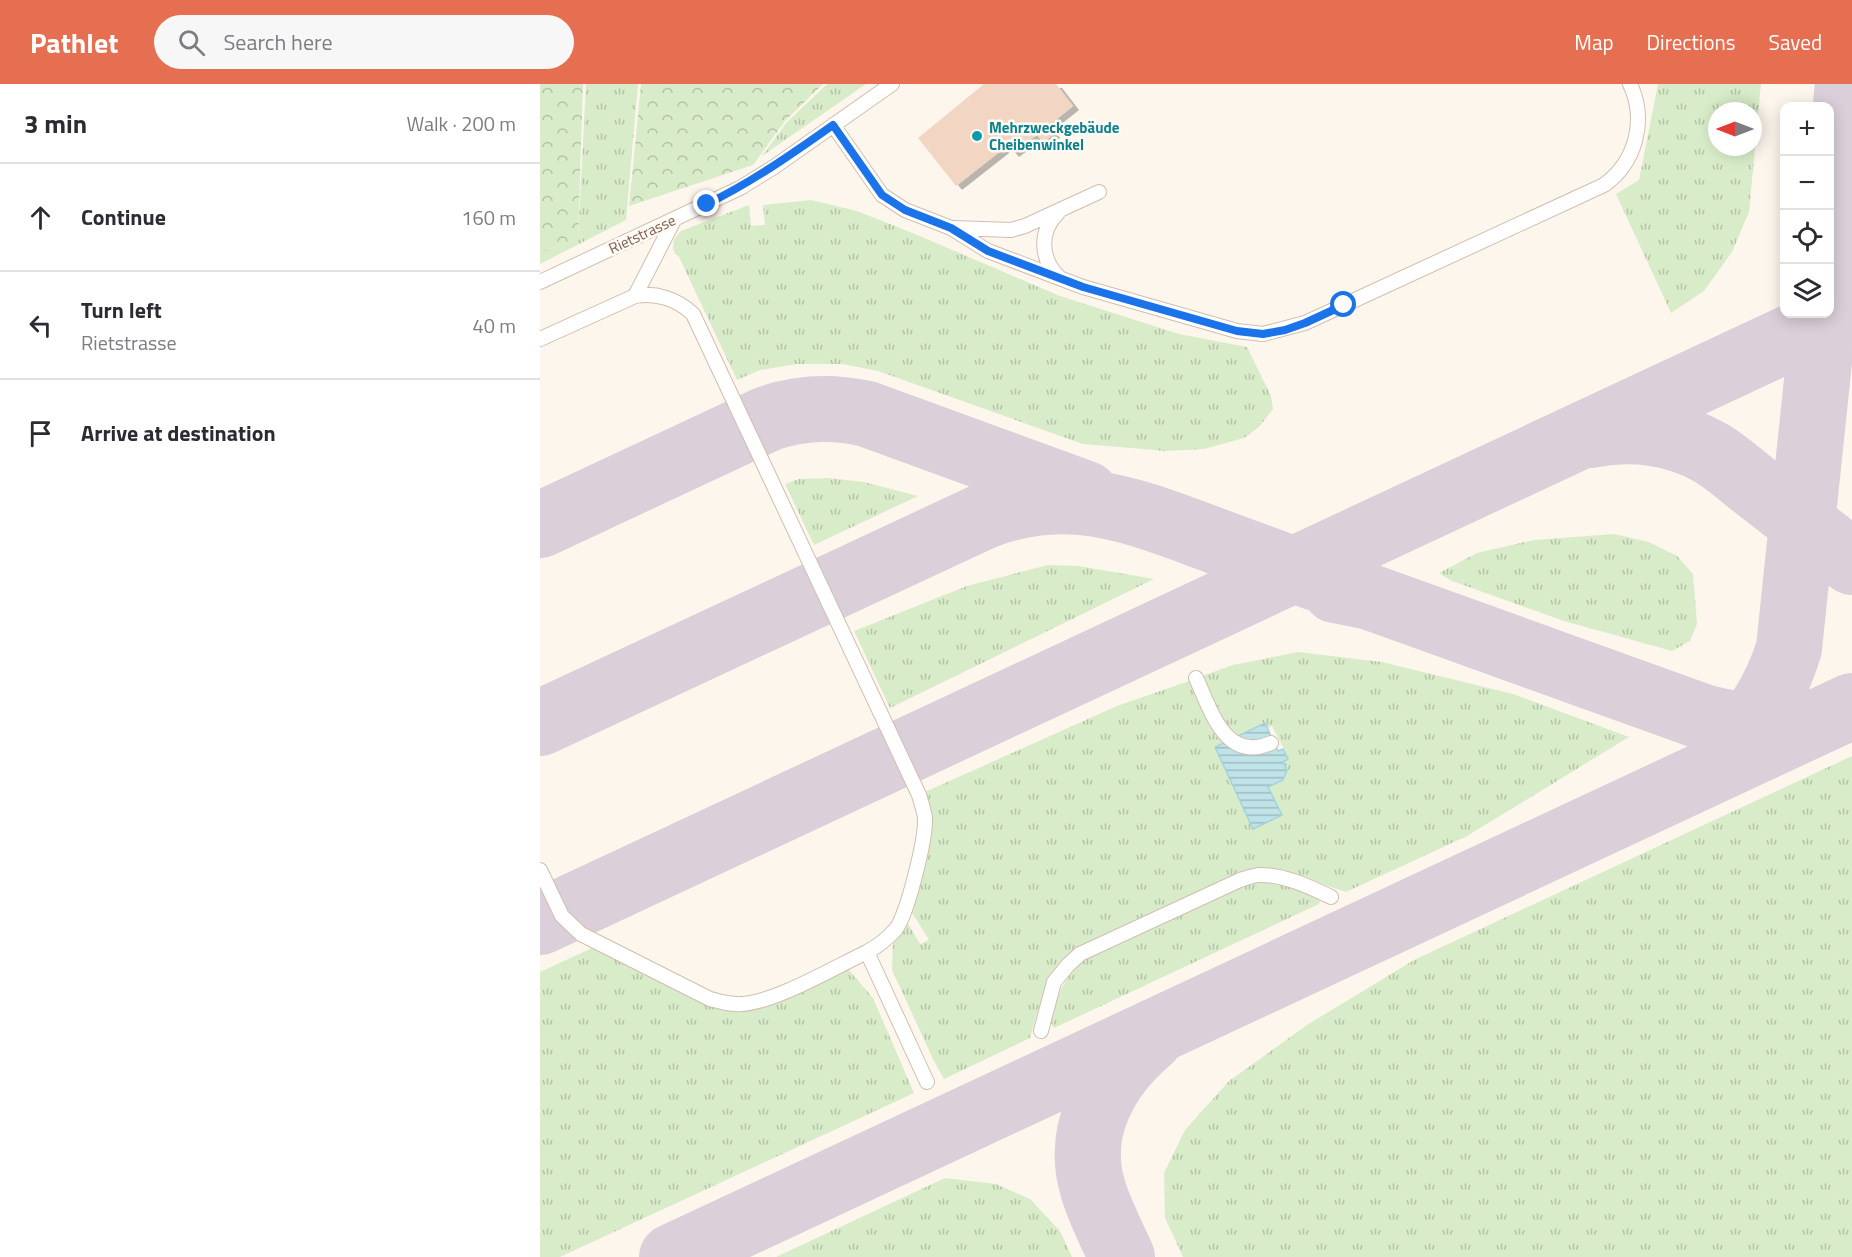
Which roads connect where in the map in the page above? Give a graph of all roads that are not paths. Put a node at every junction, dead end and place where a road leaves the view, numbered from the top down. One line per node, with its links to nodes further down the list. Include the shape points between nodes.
1 (892, 84): 3 (lane, Rietstrasse)
2 (1630, 84): 8 (lane, via 1637,102 1638,126 1630,157 1616,177 1291,328 1263,334 1237,331)
3 (833, 125): 6 (lane, Rietstrasse, via 740,188); 7 (lane, via 882,195 905,210)
4 (1099, 192): 5 (lane)
5 (1062, 209): 7 (lane, via 1011,230); 8 (lane, via 1051,219 1044,240 1047,261)
6 (674, 220): 9 (lane, Rietstrasse); 10 (lane)
7 (951, 228): 8 (lane, via 988,251)
8 (1061, 278)
9 (540, 282)
10 (635, 296): 11 (lane); 16 (lane, via 644,294 678,302 699,323 919,795 924,829 905,908 896,928)
11 (540, 339)
12 (1196, 678): 13 (lane, via 1221,732 1242,747)
13 (1272, 743)
14 (540, 870): 16 (lane, via 562,916 581,934 721,1002 763,1000)
15 (1331, 897): 17 (lane, via 1313,888 1258,875 1229,885 1080,954 1054,982)
16 (867, 952): 18 (lane)
17 (1041, 1031)
18 (927, 1082)

